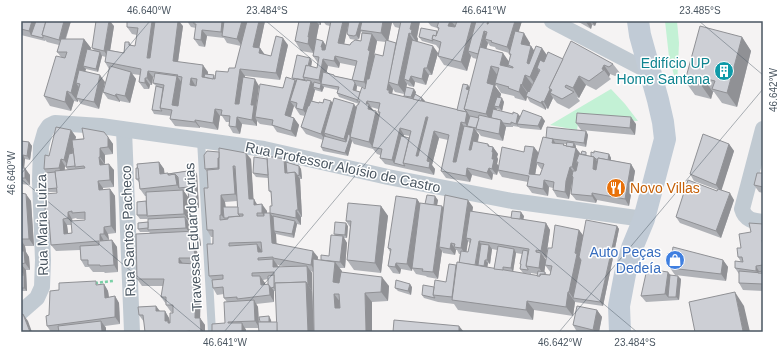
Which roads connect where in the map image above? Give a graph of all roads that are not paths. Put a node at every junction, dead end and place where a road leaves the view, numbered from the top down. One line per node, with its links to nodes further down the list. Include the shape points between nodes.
1 (552, 21): 3 (street)
2 (638, 21): 3 (main road)
3 (650, 72): 8 (main road, via 663,122 664,139)
4 (763, 129): 9 (street, via 742,209 746,218)
5 (124, 130): 6 (street, Rua Professor Aloísio de Castro, via 55,123); 7 (street, Rua Professor Aloísio de Castro); 11 (street, Rua Santos Pacheco)
6 (45, 132): 10 (street, Rua Maria Luiza, via 40,180 42,287 37,298)
7 (201, 140): 8 (street, Rua Professor Aloísio de Castro, via 264,149 512,201); 12 (lane, Travessa Eduardo Arias)
8 (644, 219): 13 (main road, via 625,274 619,306)
9 (763, 222)
10 (22, 312)
11 (132, 332)
12 (212, 332)
13 (620, 332)

